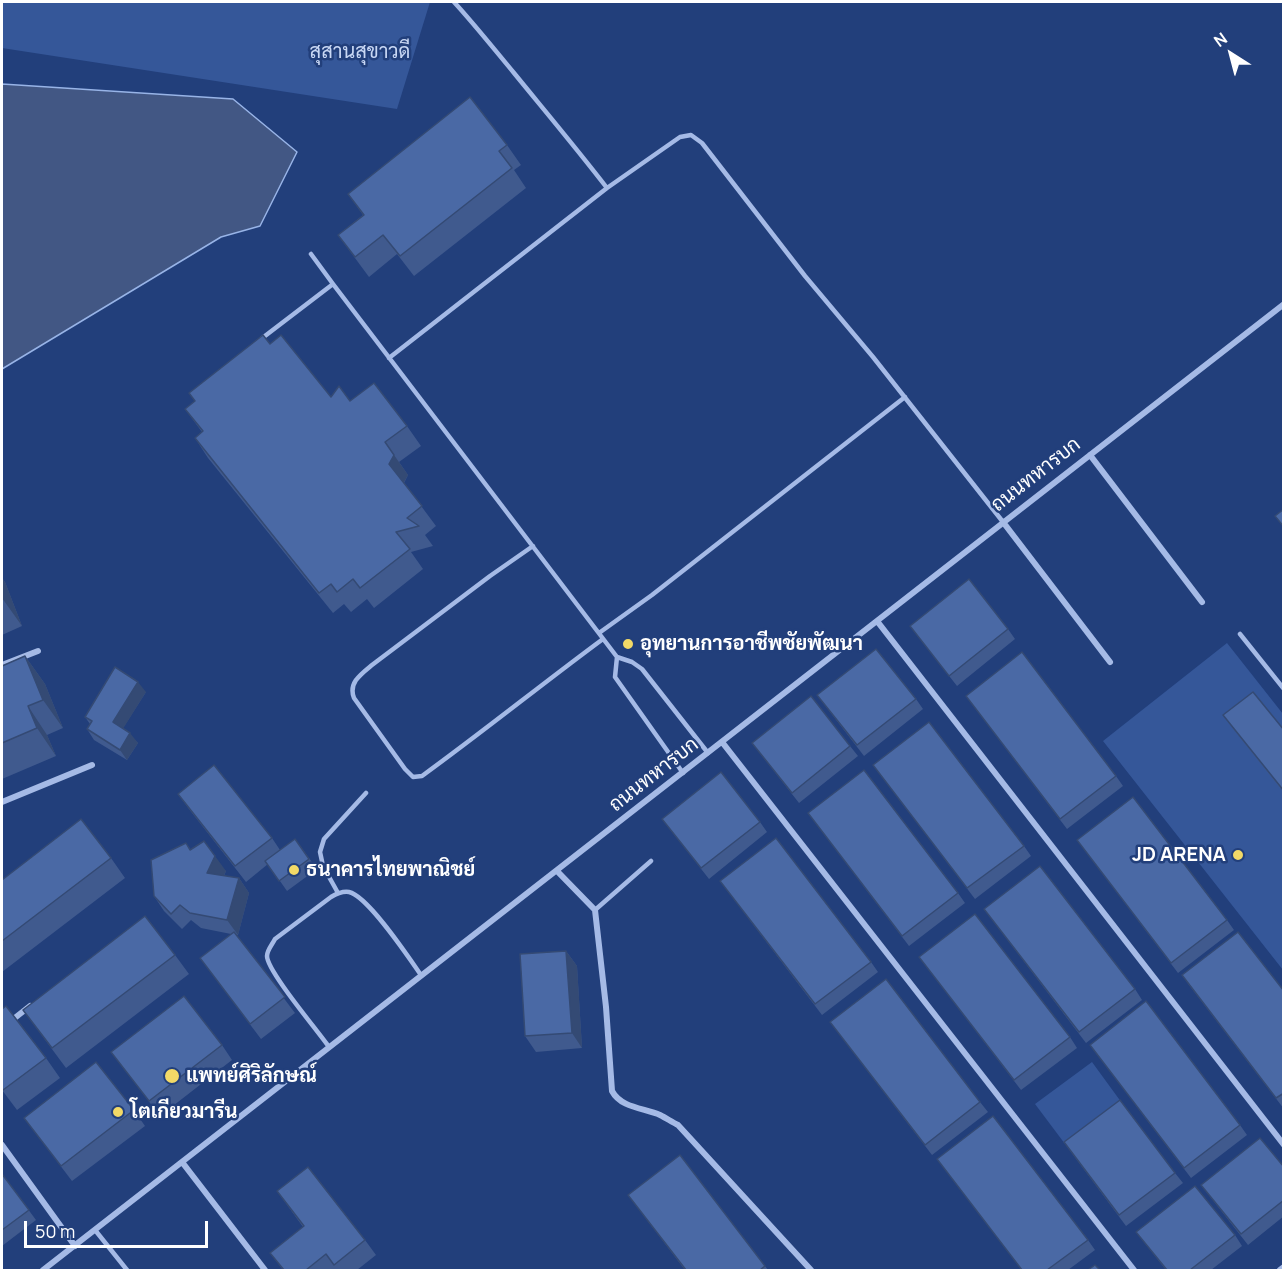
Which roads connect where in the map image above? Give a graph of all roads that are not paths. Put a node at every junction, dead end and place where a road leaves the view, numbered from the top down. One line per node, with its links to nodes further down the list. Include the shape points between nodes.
1 (454, 2): 2 (lane)
2 (608, 188): 7 (lane); 8 (lane, via 680,136 691,135 702,143 804,276)
3 (311, 254): 4 (lane)
4 (333, 284): 6 (lane); 7 (lane)
5 (1284, 304): 9 (street, ถนนทหารบก)
6 (258, 341)
7 (389, 358): 11 (lane)
8 (905, 397): 10 (lane); 14 (lane)
9 (1090, 455): 10 (street, ถนนทหารบก); 12 (street)
10 (1004, 522): 13 (street, ถนนทหารบก); 19 (street)
11 (533, 546): 14 (lane); 16 (lane, via 372,665 353,684 354,698 405,769 413,777 422,776)
12 (1202, 602)
13 (877, 621): 22 (street, ถนนทหารบก); 37 (street)
14 (599, 633): 16 (lane)
15 (1240, 634): 21 (lane)
16 (603, 639): 18 (lane)
17 (38, 651): 20 (street)
18 (617, 657): 23 (lane, via 642,669); 25 (lane, via 615,677)
19 (1110, 662)
20 (2, 665)
21 (1284, 690)
22 (722, 742): 23 (street, ถนนทหารบก); 46 (street)
23 (708, 753): 25 (street, ถนนทหารบก)
24 (92, 765): 27 (street)
25 (683, 773): 29 (street, ถนนทหารบก)
26 (366, 792): 30 (lane, via 324,839 320,852)
27 (2, 802)
28 (651, 861): 31 (lane)
29 (557, 871): 31 (street); 32 (street, ถนนทหารบก)
30 (338, 893): 32 (lane, via 349,892 361,898); 35 (lane, via 275,939 267,955 276,976)
31 (595, 910): 45 (street, via 612,1091 616,1098 678,1125)
32 (421, 975): 35 (street, ถนนทหารบก)
33 (40, 999): 34 (street)
34 (2, 1028)
35 (330, 1047): 38 (street, ถนนทหารบก)
36 (2, 1145): 40 (street)
37 (1284, 1145)
38 (182, 1162): 39 (street, ถนนทหารบก); 44 (street)
39 (95, 1230): 40 (street, ถนนทหารบก); 43 (lane)
40 (75, 1246): 42 (street, ถนนทหารบก)
41 (1284, 1268): 47 (street)
42 (43, 1270)
43 (127, 1270)
44 (265, 1270)
45 (812, 1270)
46 (1134, 1270)
47 (1280, 1270)

